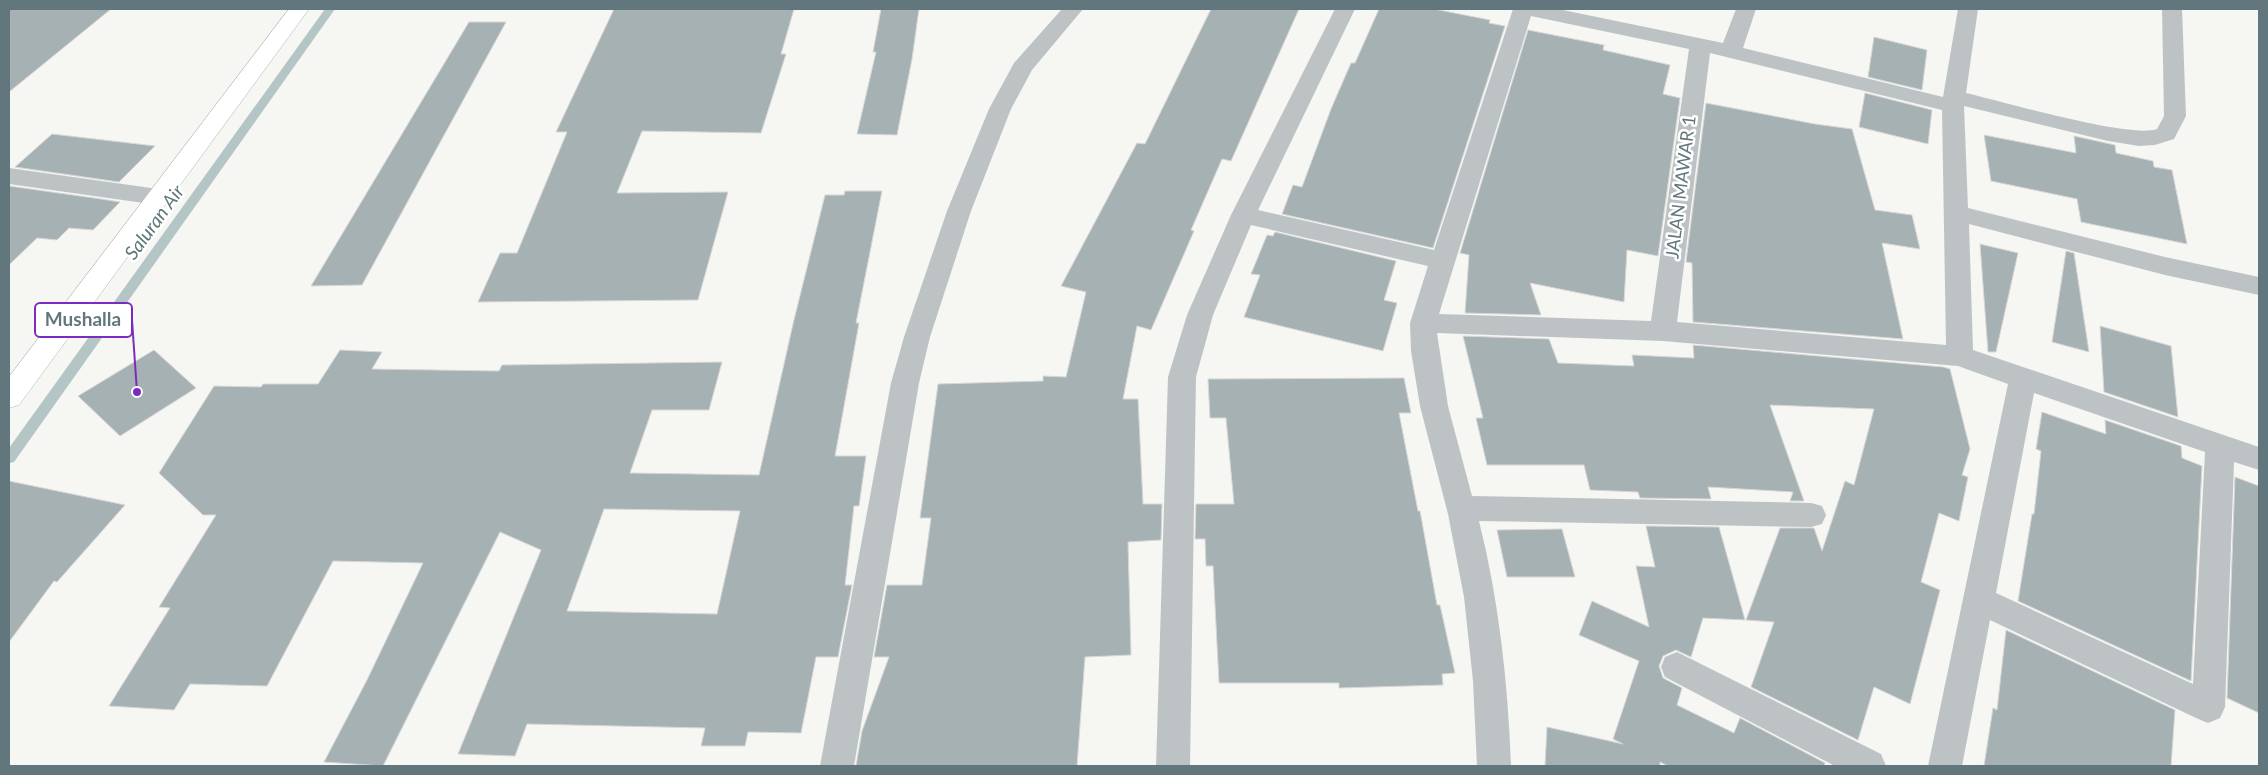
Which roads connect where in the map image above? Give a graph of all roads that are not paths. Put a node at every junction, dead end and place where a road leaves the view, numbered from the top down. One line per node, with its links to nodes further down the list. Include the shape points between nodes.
1 (299, 9): 13 (main road)
2 (1073, 9): 29 (street, via 1022,68 1000,109 959,211 916,337)
3 (1345, 9): 15 (street)
4 (1523, 9): 16 (street)
5 (1529, 9): 9 (street)
6 (1746, 9): 10 (street)
7 (1968, 9): 11 (street)
8 (2172, 9): 11 (street, via 2176,116 2166,134 2139,139)
9 (1700, 44): 10 (street); 19 (street, JALAN MAWAR 1)
10 (1731, 51): 11 (street)
11 (1953, 101): 14 (street)
12 (9, 176): 13 (street)
13 (158, 197): 22 (main road)
14 (1956, 213): 17 (street, via 2165,266); 20 (street)
15 (1243, 215): 16 (street); 30 (street, via 1200,315 1182,377)
16 (1443, 261): 18 (street)
17 (2259, 286)
18 (1423, 323): 19 (street); 25 (street, via 1424,356)
19 (1663, 331): 20 (street)
20 (1960, 356): 21 (street)
21 (2022, 380): 23 (street); 27 (street)
22 (9, 397)
23 (2220, 445): 24 (street); 27 (street, via 2208,707)
24 (2259, 459)
25 (1461, 508): 26 (street); 31 (street, via 1482,603 1492,692)
26 (1811, 515)
27 (1979, 600): 33 (street)
28 (1677, 667): 32 (street)
29 (837, 766)
30 (1174, 766)
31 (1494, 766)
32 (1869, 766)
33 (1945, 766)

